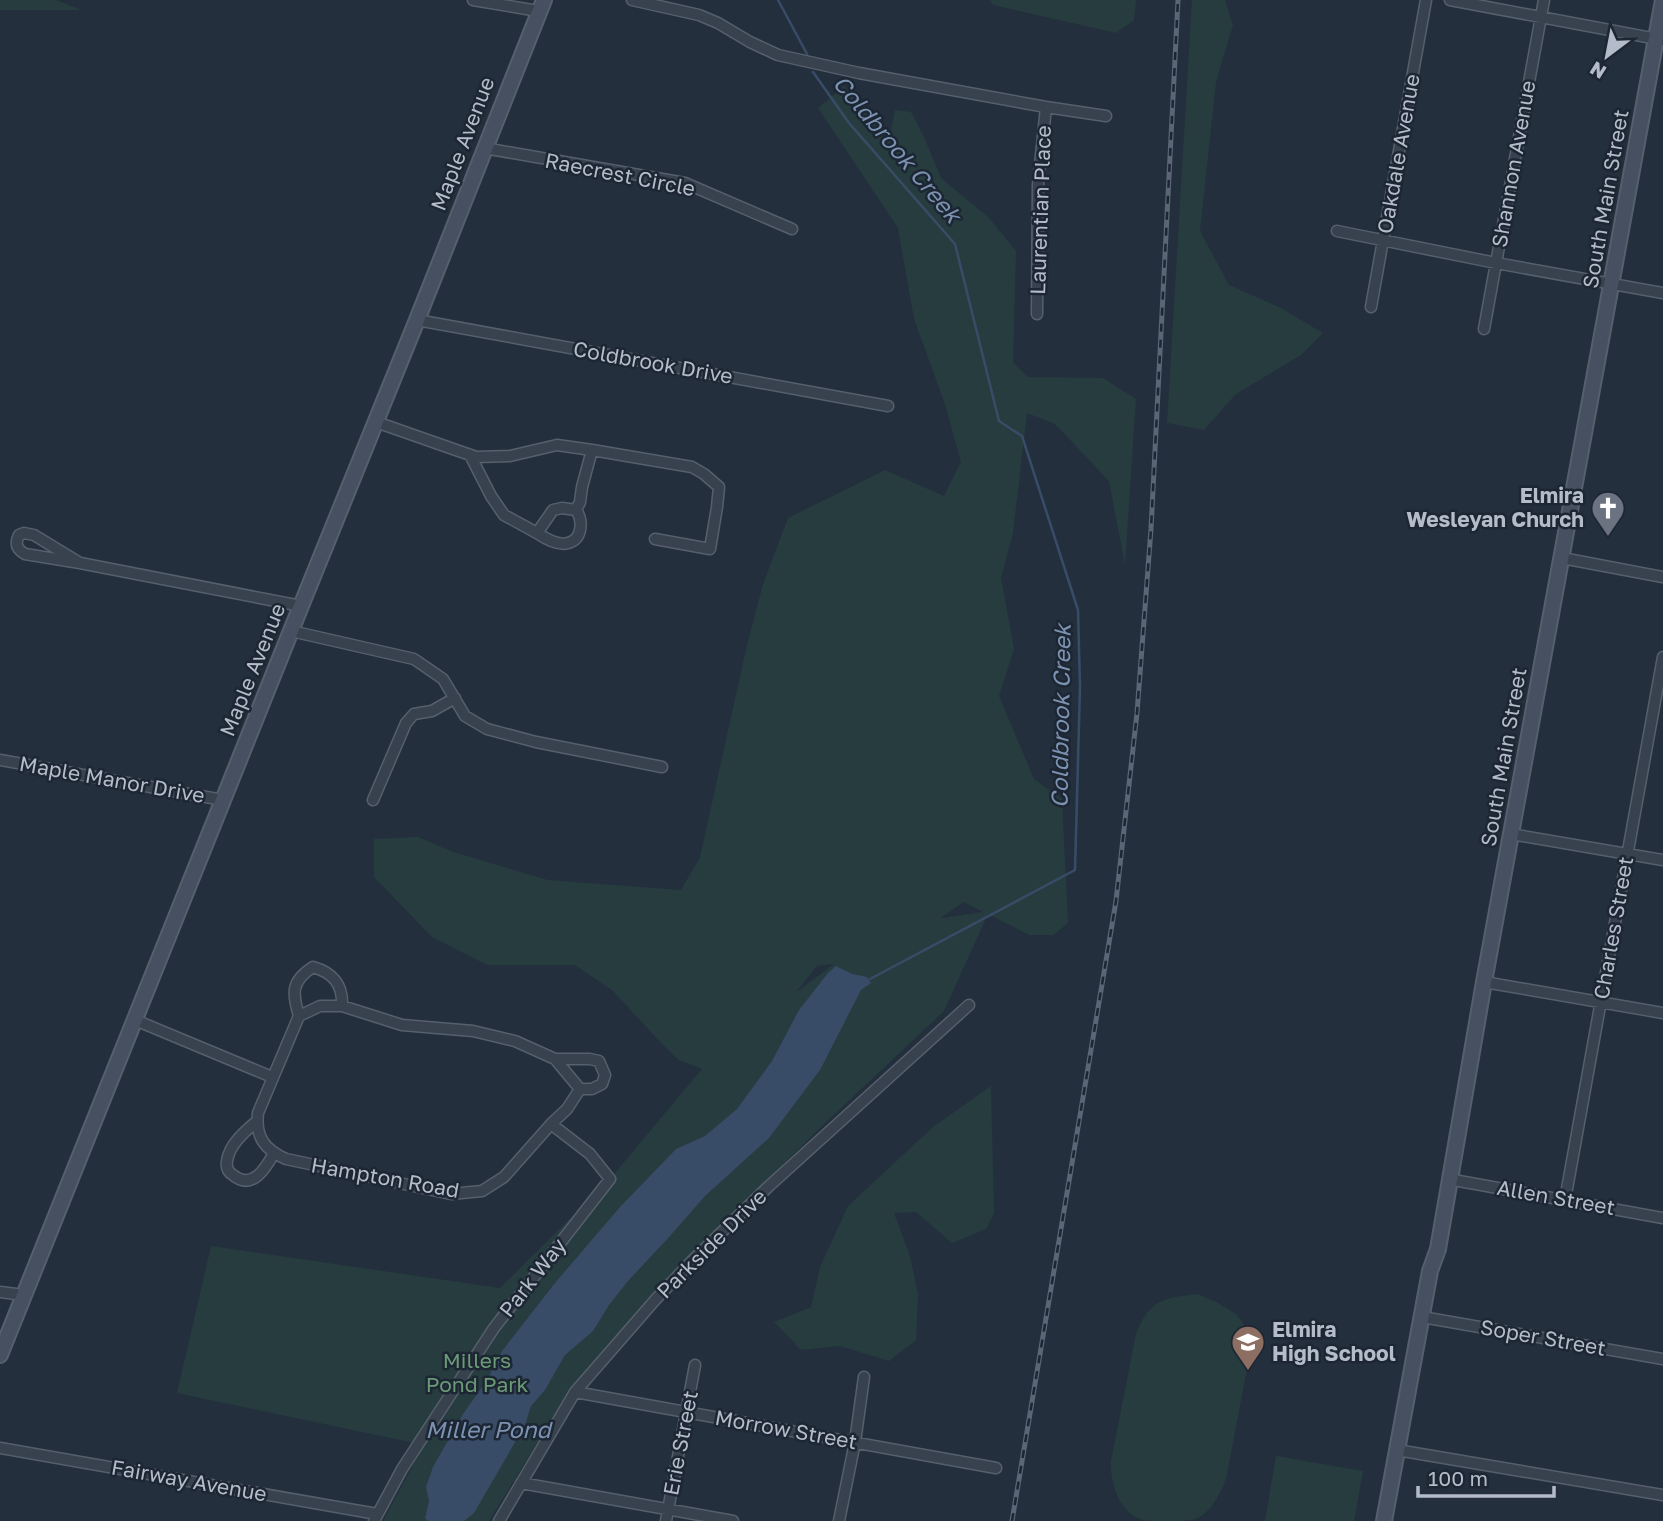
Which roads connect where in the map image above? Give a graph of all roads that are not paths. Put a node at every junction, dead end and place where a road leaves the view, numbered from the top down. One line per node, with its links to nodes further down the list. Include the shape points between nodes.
1 (472, 0): 7 (street)
2 (632, 0): 10 (street, Laurentian Place, via 699,15 778,55)
3 (1426, 0): 15 (street, Oakdale Avenue)
4 (1450, 0): 8 (street)
5 (1544, 0): 8 (street, Shannon Avenue)
6 (1663, 0): 9 (street, South Main Street)
7 (541, 6): 12 (street, Maple Avenue)
8 (1541, 16): 9 (street); 16 (street, Shannon Avenue)
9 (1660, 39): 17 (street, South Main Street)
10 (1046, 107): 11 (street, Laurentian Place); 20 (street, Laurentian Place, via 1038,185)
11 (1106, 116)
12 (484, 148): 13 (street, Raecrest Circle, via 685,183); 21 (street, Maple Avenue)
13 (792, 229)
14 (1337, 231): 15 (street)
15 (1383, 240): 16 (street); 19 (street, Oakdale Avenue)
16 (1496, 263): 17 (street); 22 (street, Shannon Avenue)
17 (1612, 284): 18 (street); 30 (street, South Main Street)
18 (1663, 293)
19 (1371, 307)
20 (1037, 314)
21 (417, 320): 23 (street, Coldbrook Drive); 24 (street, Maple Avenue)
22 (1484, 329)
23 (888, 406)
24 (376, 422): 26 (street); 33 (street, Maple Avenue)
25 (592, 450): 26 (street, via 557,445 510,456); 27 (street); 29 (street, via 692,467 719,487 710,549)
26 (470, 456): 28 (street, via 504,515)
27 (576, 510): 28 (street, via 553,510); 28 (street, via 581,525 573,540 555,543)
28 (537, 533)
29 (655, 539)
30 (1562, 558): 32 (street); 41 (street, South Main Street)
31 (79, 562): 31 (street, via 34,535 24,533 16,541 25,554); 33 (street)
32 (1663, 577)
33 (301, 606): 34 (street, Maple Avenue)
34 (291, 631): 36 (street, via 414,659 443,679); 39 (street, Maple Avenue)
35 (1663, 657): 42 (street, Charles Street)
36 (455, 698): 38 (street, via 466,716 487,729); 40 (street, via 432,711 414,714 406,723)
37 (0, 760): 39 (street, Maple Manor Drive)
38 (662, 767)
39 (223, 800): 50 (street, Maple Avenue)
40 (373, 800)
41 (1511, 834): 42 (street); 44 (street, South Main Street)
42 (1626, 854): 43 (street); 45 (street, Charles Street)
43 (1663, 860)
44 (1484, 982): 45 (street); 57 (street, South Main Street)
45 (1601, 1002): 48 (street); 58 (street, Charles Street)
46 (969, 1005): 67 (street, Parkside Drive, via 768,1186 692,1261)
47 (342, 1006): 49 (street, Hampton Road, via 320,1006); 49 (street, via 338,984 326,971 313,967 294,989); 51 (street, Hampton Road, via 402,1025 473,1031 515,1041)
48 (1663, 1013)
49 (299, 1016): 52 (street)
50 (135, 1020): 52 (street); 61 (street, Maple Avenue)
51 (555, 1059): 53 (street, Hampton Road); 53 (street, Hampton Road, via 599,1061 605,1075 601,1084)
52 (272, 1077): 54 (street)
53 (580, 1089): 55 (street, Hampton Road)
54 (257, 1121): 56 (street, via 263,1144); 56 (street, via 234,1144 226,1164 229,1172 247,1181 263,1172)
55 (551, 1124): 56 (street, Hampton Road, via 504,1177 482,1191 458,1195); 76 (street, Park Way, via 590,1154 610,1179 494,1328)
56 (274, 1153)
57 (1448, 1179): 58 (street, Allen Street); 62 (street, South Main Street)
58 (1565, 1200): 59 (street, Allen Street)
59 (1663, 1218)
60 (0, 1292): 61 (street)
61 (24, 1295): 63 (street, Maple Avenue)
62 (1422, 1317): 64 (street, Soper Street); 71 (street, South Main Street)
63 (0, 1355)
64 (1663, 1359)
65 (695, 1364): 68 (street, Erie Street)
66 (864, 1377): 69 (street)
67 (575, 1392): 68 (street, Morrow Street); 73 (street, Parkside Drive)
68 (687, 1412): 69 (street, Morrow Street); 75 (street, Erie Street)
69 (855, 1442): 72 (street, Morrow Street); 80 (street)
70 (0, 1448): 76 (street, Fairway Avenue)
71 (1397, 1450): 74 (street); 81 (street, South Main Street)
72 (996, 1468)
73 (522, 1483): 75 (street); 77 (street, Parkside Drive)
74 (1663, 1495)
75 (668, 1509): 78 (street, Erie Street); 79 (street)
76 (376, 1517)
77 (499, 1521)
78 (666, 1521)
79 (733, 1521)
80 (839, 1521)
81 (1384, 1521)

